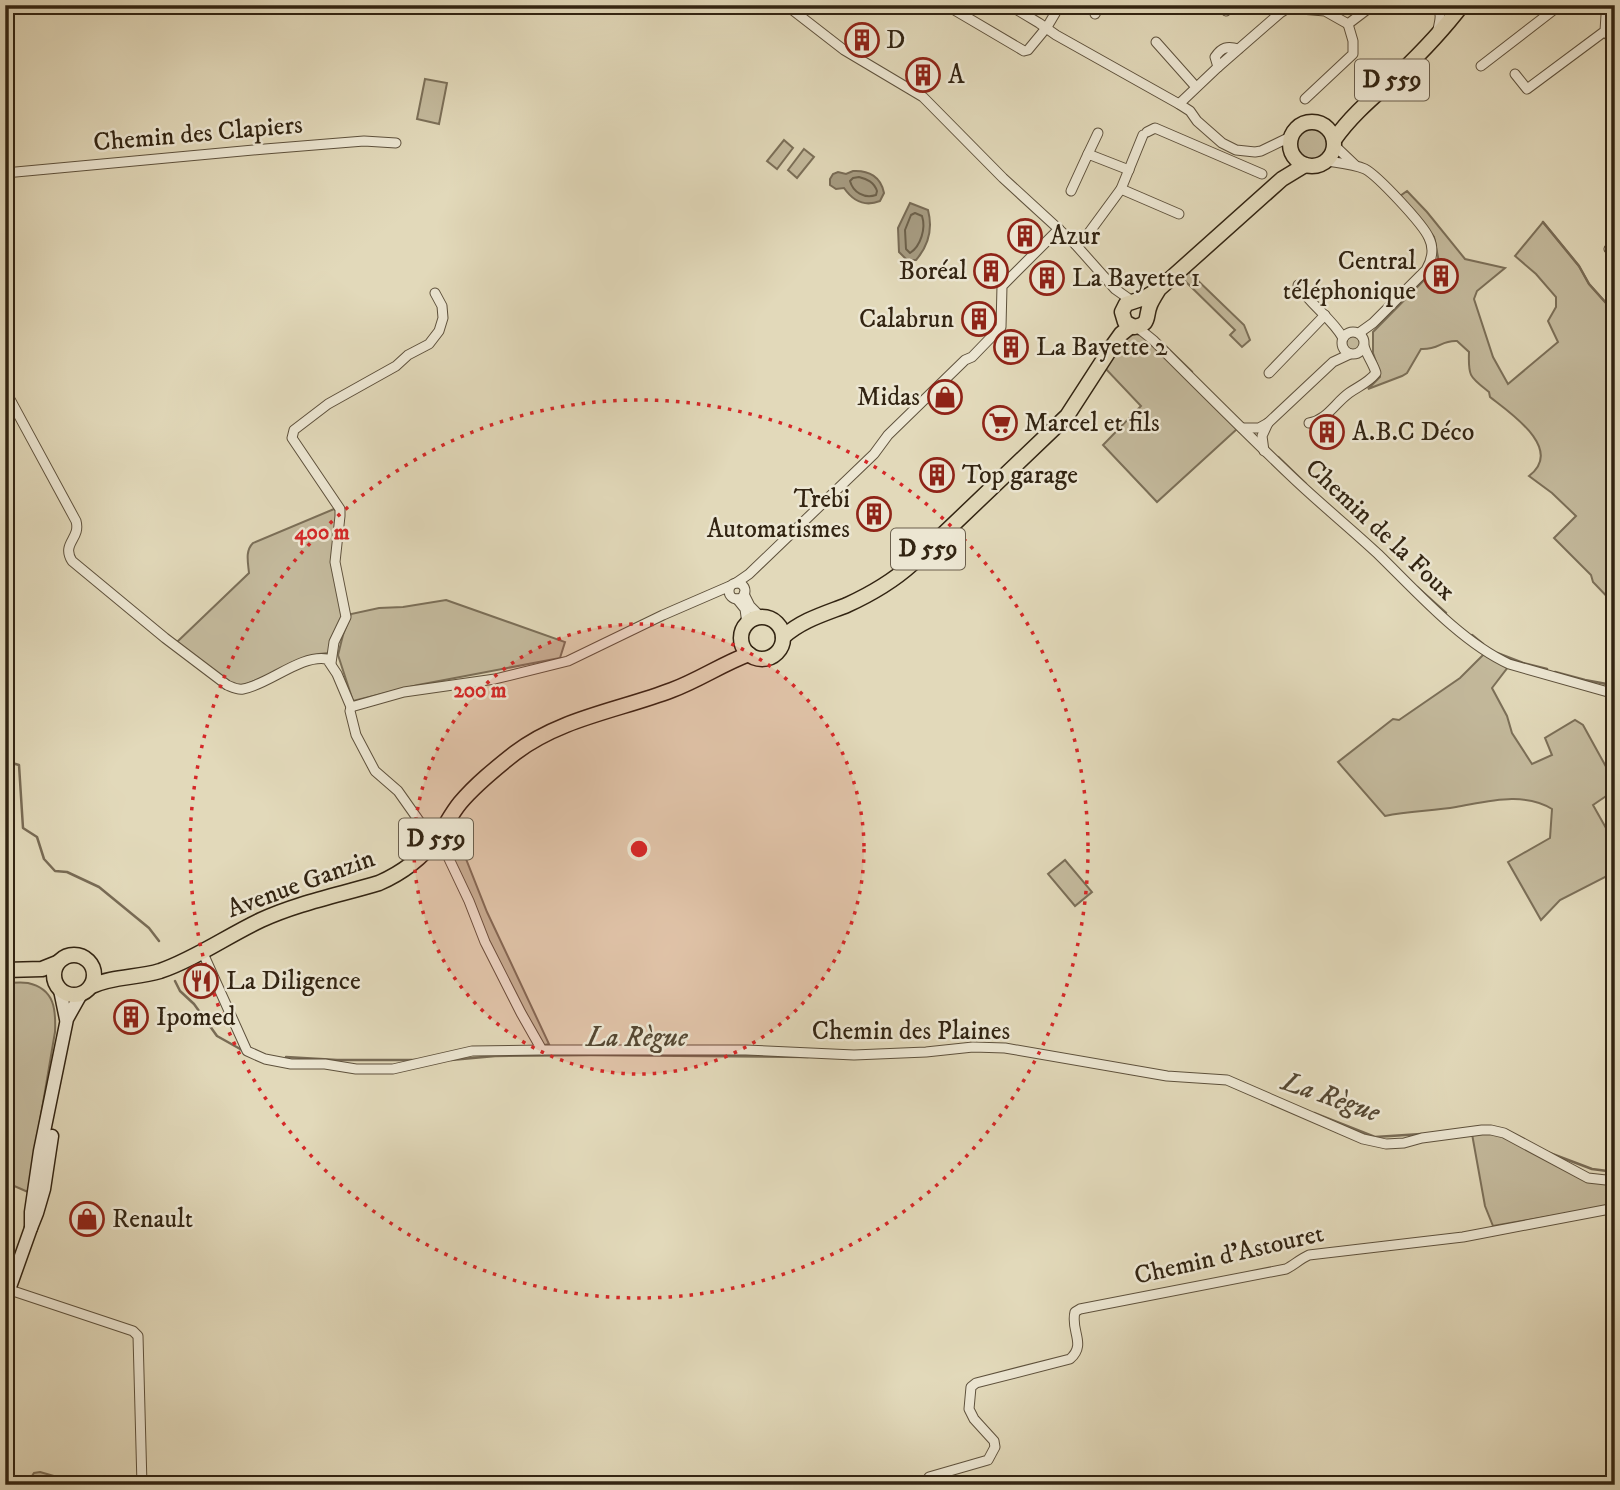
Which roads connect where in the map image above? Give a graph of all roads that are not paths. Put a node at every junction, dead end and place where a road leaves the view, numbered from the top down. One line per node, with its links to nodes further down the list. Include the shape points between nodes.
1 (786, 5): 39 (street, Chemin de la Foux, via 844,50 923,97)
2 (946, 5): 11 (street, via 1024,51)
3 (1009, 5): 11 (street)
4 (1060, 5): 11 (street)
5 (1373, 5): 10 (street)
6 (1560, 5): 15 (street)
7 (1610, 5): 12 (street)
8 (1450, 8): 20 (main road, D 559, via 1435,34 1400,73)
9 (1277, 9): 10 (street, via 1325,11); 17 (street, via 1239,48 1220,50 1215,57 1218,67)
10 (1348, 24): 18 (street, via 1353,54)
11 (1046, 28): 19 (street)
12 (1605, 31): 14 (street); 16 (street, via 1527,89)
13 (1156, 42): 17 (street)
14 (1615, 43)
15 (1481, 66)
16 (1515, 74)
17 (1196, 87): 19 (street)
18 (1304, 99)
19 (1179, 104): 26 (street, via 1222,143)
20 (1350, 118): 21 (main road, D 559); 24 (main road, D 559)
21 (1325, 127): 24 (main road); 25 (main road, via 1300,126)
22 (1098, 134): 27 (street)
23 (396, 143): 33 (street, Chemin des Clapiers, via 364,141)
24 (1334, 143): 29 (main road); 31 (street)
25 (1288, 146): 26 (street, via 1255,152); 30 (main road); 35 (main road, via 1289,167)
26 (1236, 149): 28 (street)
27 (1088, 154): 32 (street); 37 (street)
28 (1231, 160): 32 (street, via 1155,128 1145,134); 34 (street)
29 (1327, 161): 30 (main road); 31 (street)
30 (1305, 166): 35 (main road)
31 (1357, 166): 45 (street, via 1380,180 1422,228 1429,237 1431,260)
32 (1129, 170): 36 (street)
33 (5, 173)
34 (1262, 174)
35 (1282, 179): 43 (main road)
36 (1121, 189): 38 (street); 40 (street, via 1088,234)
37 (1071, 191)
38 (1180, 214)
39 (1059, 229): 40 (street, Chemin de la Foux); 53 (street, via 1002,286 1000,327)
40 (1075, 244): 43 (street, Chemin de la Foux)
41 (1298, 285): 44 (street)
42 (435, 293): 59 (street, via 443,318 429,344 328,404 294,430 292,438 340,509 335,562 346,617 334,642)
43 (1135, 314): 50 (street, Chemin de la Foux, via 1153,340); 54 (main road, D 559, via 1066,409 1024,456 899,575 868,595)
44 (1325, 315): 45 (street); 46 (street)
45 (1354, 343): 48 (street); 49 (street, via 1376,373 1322,419)
46 (1269, 373)
47 (5, 390): 59 (street, via 76,521 78,531 68,550 82,570 236,689 319,658)
48 (1268, 423): 50 (street); 51 (street)
49 (1309, 424)
50 (1245, 431): 51 (street, via 1253,436); 52 (street, Chemin de la Foux)
51 (1263, 433): 52 (street)
52 (1261, 447): 60 (street, Chemin de la Foux, via 1481,648 1508,664)
53 (737, 590): 55 (street); 56 (street); 61 (street, via 714,592 568,661 495,679 404,692)
54 (815, 617): 55 (main road, D 559); 57 (main road, D 559)
55 (768, 619): 56 (main road); 57 (main road, via 779,626)
56 (747, 624): 58 (main road)
57 (783, 637): 58 (main road, via 773,656 761,659)
58 (746, 648): 63 (main road, Avenue Ganzin / D 559, via 677,688 537,738 480,783)
59 (331, 663): 61 (street)
60 (1615, 694)
61 (351, 708): 62 (street, via 356,735 375,771 398,791)
62 (422, 825)
63 (437, 838): 64 (main road, Avenue Ganzin / D 559, via 393,877 288,909); 73 (street, via 503,980)
64 (202, 951): 68 (main road, Avenue Ganzin / D 559, via 161,971); 73 (street, Chemin des Plaines, via 247,1051 265,1059 393,1069 472,1051)
65 (57, 963): 66 (main road, via 78,954); 67 (main road, via 42,969); 70 (main road, via 54,976)
66 (93, 965): 68 (main road, Avenue Ganzin / D 559); 71 (main road, via 94,979)
67 (5, 970)
68 (134, 975): 71 (main road, Avenue Ganzin / D 559)
69 (5, 978): 70 (main road, via 41,978)
70 (58, 986): 71 (main road, via 70,995); 72 (main road)
71 (86, 990): 72 (main road)
72 (66, 1020): 76 (main road, via 53,1090 54,1120 44,1189)
73 (542, 1050): 74 (street, Chemin des Plaines, via 853,1055 1005,1048 1167,1076 1227,1080 1363,1139 1386,1144 1491,1130 1588,1178)
74 (1615, 1181)
75 (1615, 1208): 78 (street, Chemin d'Astouret, via 1463,1237 1309,1255 1286,1269 1080,1309 1072,1322 1079,1347 1070,1359 971,1387 969,1409 995,1447 988,1460 929,1477)
76 (8, 1296): 77 (street, via 138,1336)
77 (142, 1485)
78 (926, 1485)

